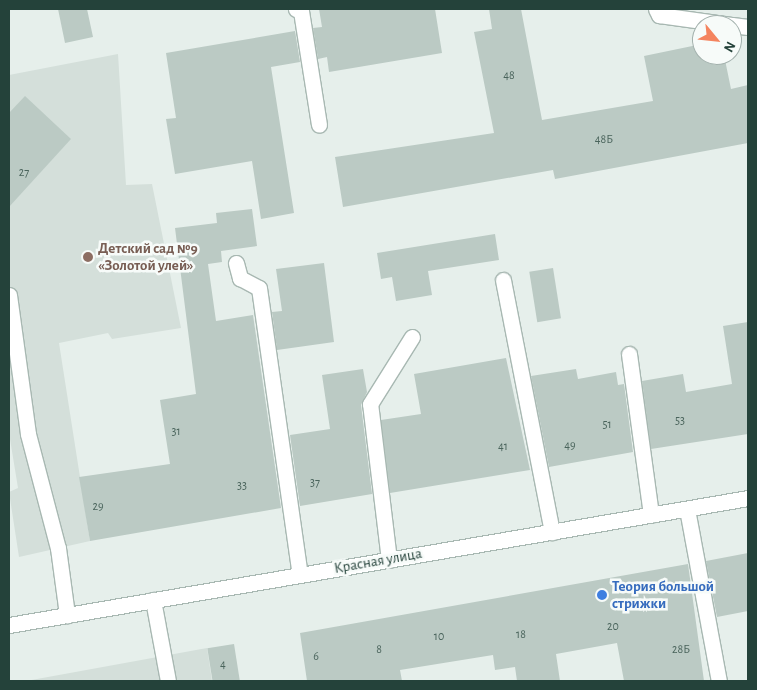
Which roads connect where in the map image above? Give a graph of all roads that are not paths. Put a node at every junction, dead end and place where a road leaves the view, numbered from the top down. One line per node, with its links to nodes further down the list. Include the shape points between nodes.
1 (296, 9): 4 (street, via 302,11)
2 (656, 9): 3 (street, via 659,15)
3 (692, 20)
4 (319, 125)
5 (236, 263): 15 (street, via 240,278 259,288)
6 (503, 280): 13 (street)
7 (9, 295): 17 (street, via 28,434 58,548)
8 (412, 337): 14 (street, via 370,404)
9 (629, 354): 12 (street)
10 (748, 498): 11 (street, Красная улица)
11 (687, 509): 12 (street, Красная улица); 20 (street)
12 (651, 515): 13 (street, Красная улица)
13 (552, 532): 14 (street, Красная улица)
14 (388, 560): 15 (street, Красная улица)
15 (300, 575): 16 (street, Красная улица)
16 (153, 600): 17 (street, Красная улица); 19 (street)
17 (67, 615): 18 (street, Красная улица)
18 (9, 625)
19 (168, 681)
20 (718, 681)

